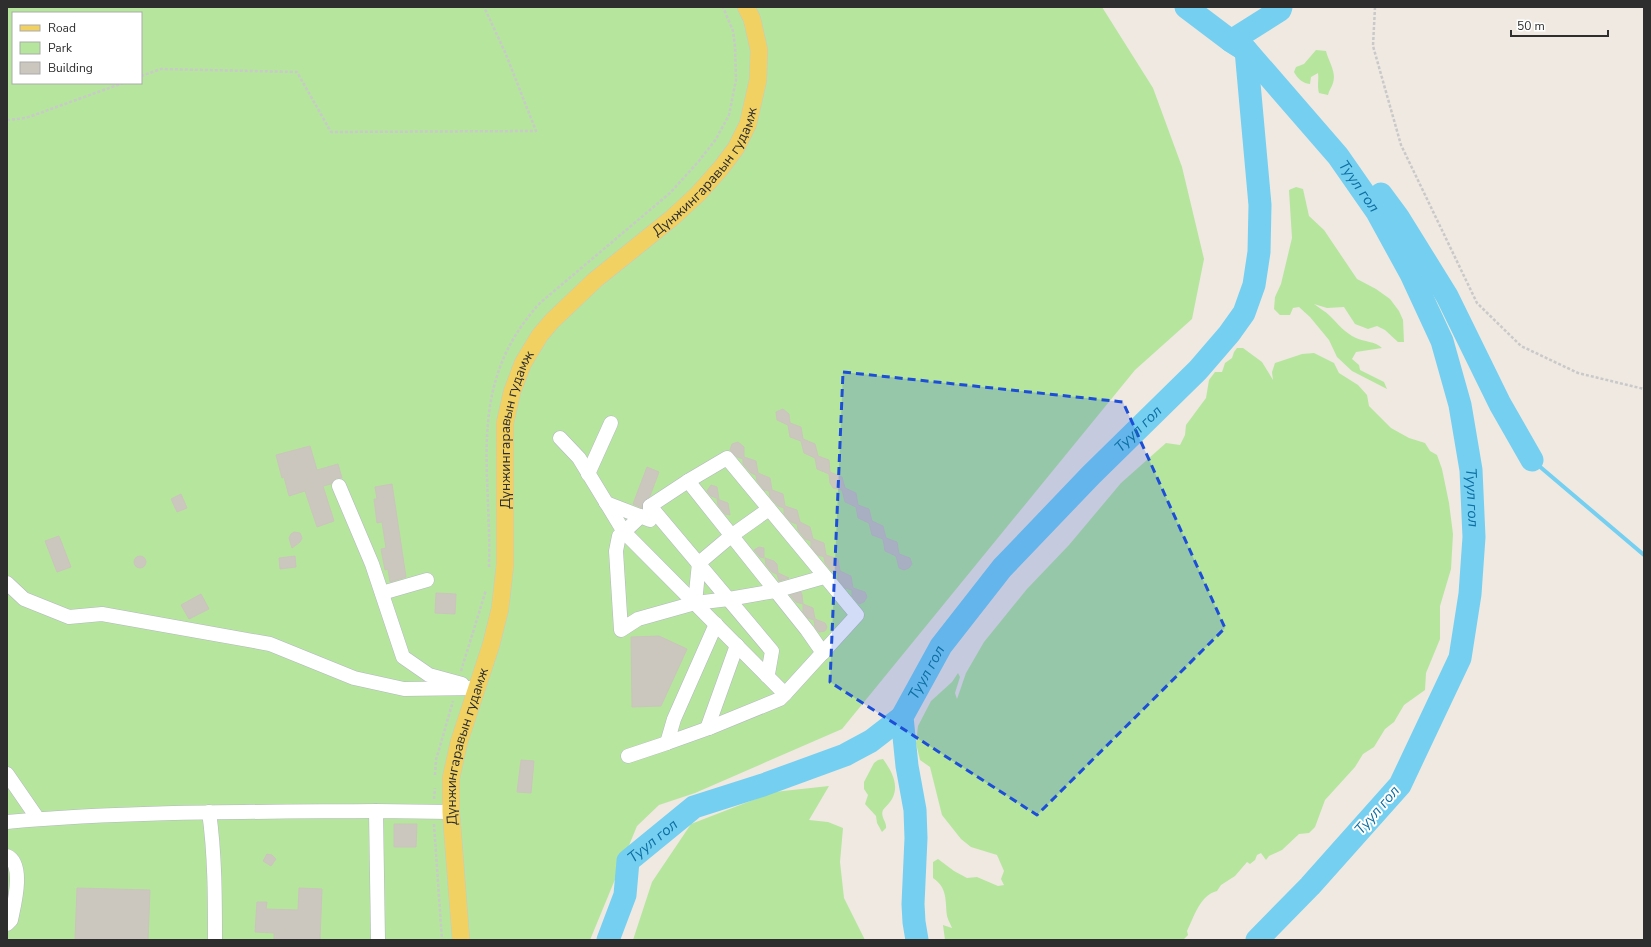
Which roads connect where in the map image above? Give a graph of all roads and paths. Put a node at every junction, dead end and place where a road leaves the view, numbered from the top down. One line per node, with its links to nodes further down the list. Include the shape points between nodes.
1 (484, 7): 5 (path, via 536,131 331,132 297,72 161,69)
2 (723, 7): 20 (path, via 729,19 735,46 736,80 729,115 716,139 670,193 528,315 512,339 499,367 489,406 487,429)
3 (746, 7): 34 (main road, Дүнжингаравын гудамж, via 752,19 759,50 758,80 748,124 736,148 698,194 595,280 552,321 523,363 512,392 505,423 505,558 500,609)
4 (1375, 7): 8 (path, via 1373,46 1401,145 1477,304 1521,346 1578,373)
5 (142, 76)
6 (120, 84): 7 (path, via 26,118)
7 (7, 120)
8 (1644, 389)
9 (610, 423): 11 (street)
10 (560, 438): 11 (street, via 579,458)
11 (588, 474): 14 (street)
12 (688, 481): 15 (street, via 727,458); 16 (street); 18 (street)
13 (339, 486): 26 (street)
14 (606, 503): 16 (street); 17 (street)
15 (769, 509): 18 (street); 21 (street)
16 (646, 511): 17 (street); 19 (street)
17 (624, 532): 28 (street); 28 (street, via 619,536 616,551 621,630 638,618)
18 (731, 536): 19 (street); 25 (street)
19 (699, 564): 27 (street); 28 (street)
20 (488, 570)
21 (824, 577): 25 (street); 31 (street, via 857,615)
22 (428, 580): 26 (street)
23 (7, 583): 33 (street, via 24,600 69,617 102,614 270,644 354,678 404,689)
24 (486, 588): 33 (path)
25 (775, 591): 27 (street); 31 (street)
26 (382, 593): 33 (street, via 403,657 429,675)
27 (729, 599): 28 (street); 32 (street, via 772,652)
28 (695, 603): 29 (street)
29 (716, 624): 30 (street); 36 (street)
30 (737, 645): 32 (street); 37 (street, via 708,726)
31 (823, 653): 35 (street)
32 (767, 676): 35 (street)
33 (457, 686): 34 (street); 42 (path, via 436,760)
34 (476, 688): 44 (main road, Дүнжингаравын гудамж, via 451,778)
35 (785, 694): 37 (street, via 780,699)
36 (671, 716): 37 (street); 38 (street)
37 (703, 730): 38 (street)
38 (667, 743): 39 (street)
39 (628, 756)
40 (7, 774): 45 (street)
41 (376, 811): 42 (street); 43 (street); 50 (street)
42 (434, 811): 44 (street); 51 (path)
43 (209, 812): 45 (street); 49 (street)
44 (451, 812): 52 (main road, Дүнжингаравын гудамж)
45 (38, 820): 46 (street)
46 (7, 822)
47 (7, 856): 48 (street, via 16,867 17,884 11,920)
48 (7, 924)
49 (215, 940)
50 (378, 940)
51 (442, 940)
52 (461, 940)

